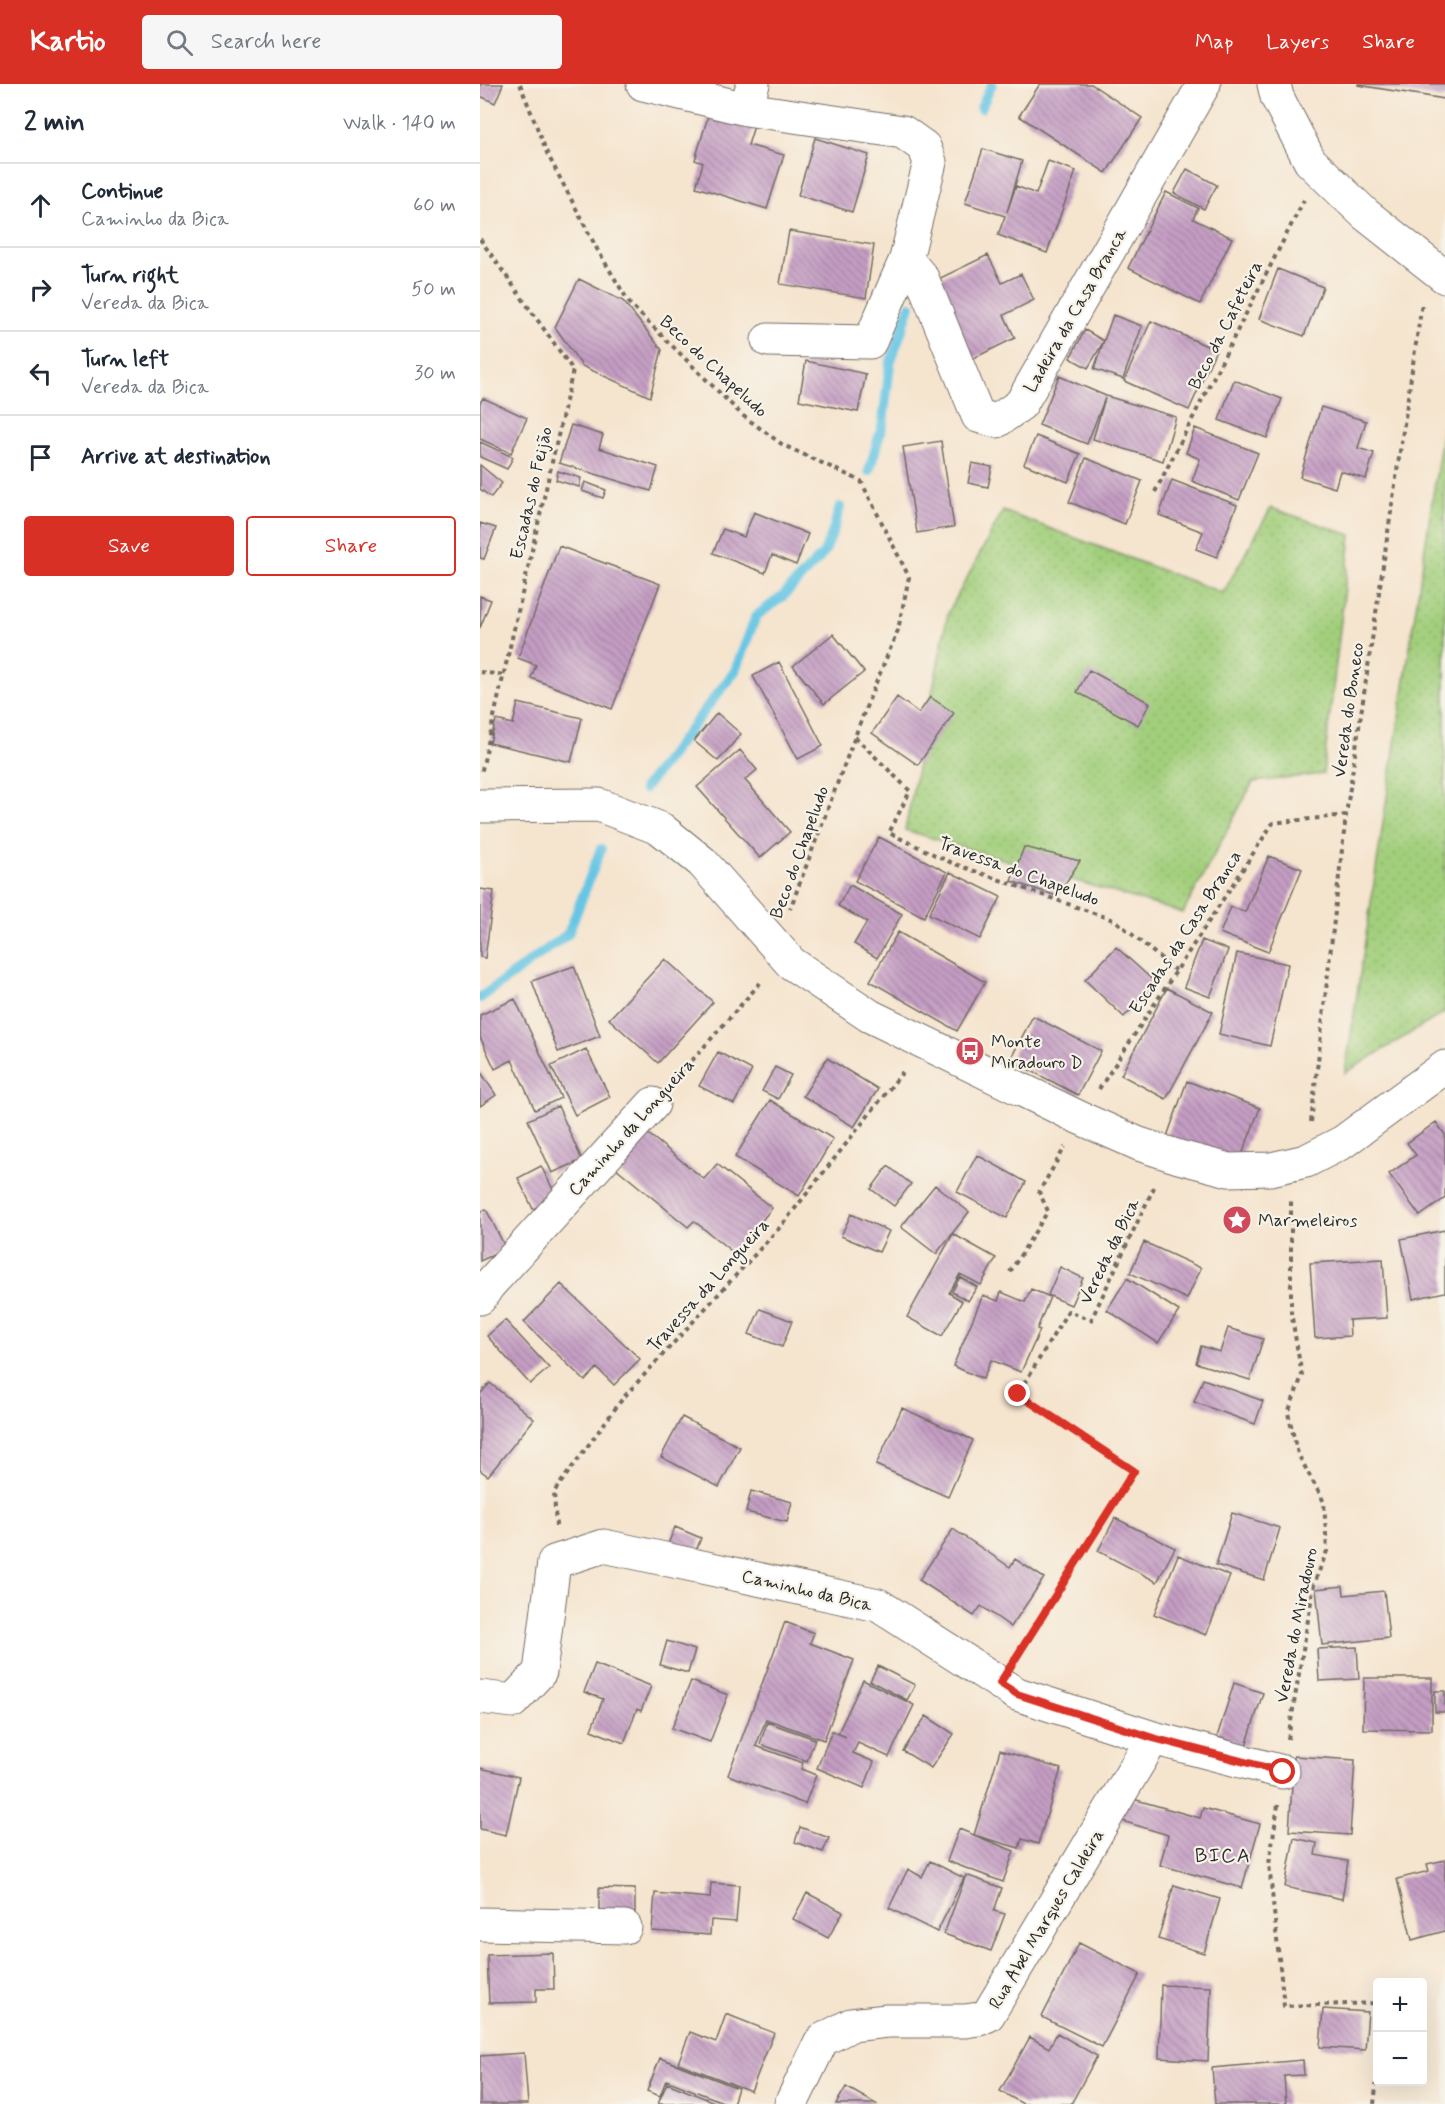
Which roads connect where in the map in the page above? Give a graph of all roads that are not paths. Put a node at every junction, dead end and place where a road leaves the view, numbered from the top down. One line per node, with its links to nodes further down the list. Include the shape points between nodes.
1 (643, 84): 4 (street)
2 (1204, 84): 5 (street, Ladeira da Casa Branca, via 1021,404 997,421 978,416 922,278)
3 (1274, 84): 6 (street, via 1310,160 1365,214)
4 (749, 97): 5 (street, via 903,132 924,147 930,162)
5 (906, 259): 7 (street, via 870,342)
6 (1436, 271)
7 (768, 340)
8 (480, 806): 9 (street, via 599,805 661,830 702,862 787,960 870,1016 926,1042 1075,1128 1170,1155 1229,1170 1271,1169 1298,1163 1344,1142)
9 (1445, 1067)
10 (653, 1104): 11 (street, Caminho da Longueira)
11 (480, 1298)
12 (480, 1697): 13 (street, Caminho da Bica, via 513,1701 540,1671 554,1562 604,1546 878,1605 1017,1694)
13 (1153, 1738): 14 (street, Caminho da Bica); 17 (street, Rua Abel Marques Caldeira, via 988,2015 965,2021 887,2020 851,2025 822,2040)
14 (1283, 1772)
15 (480, 1924): 16 (street)
16 (625, 1927)
17 (791, 2104)

